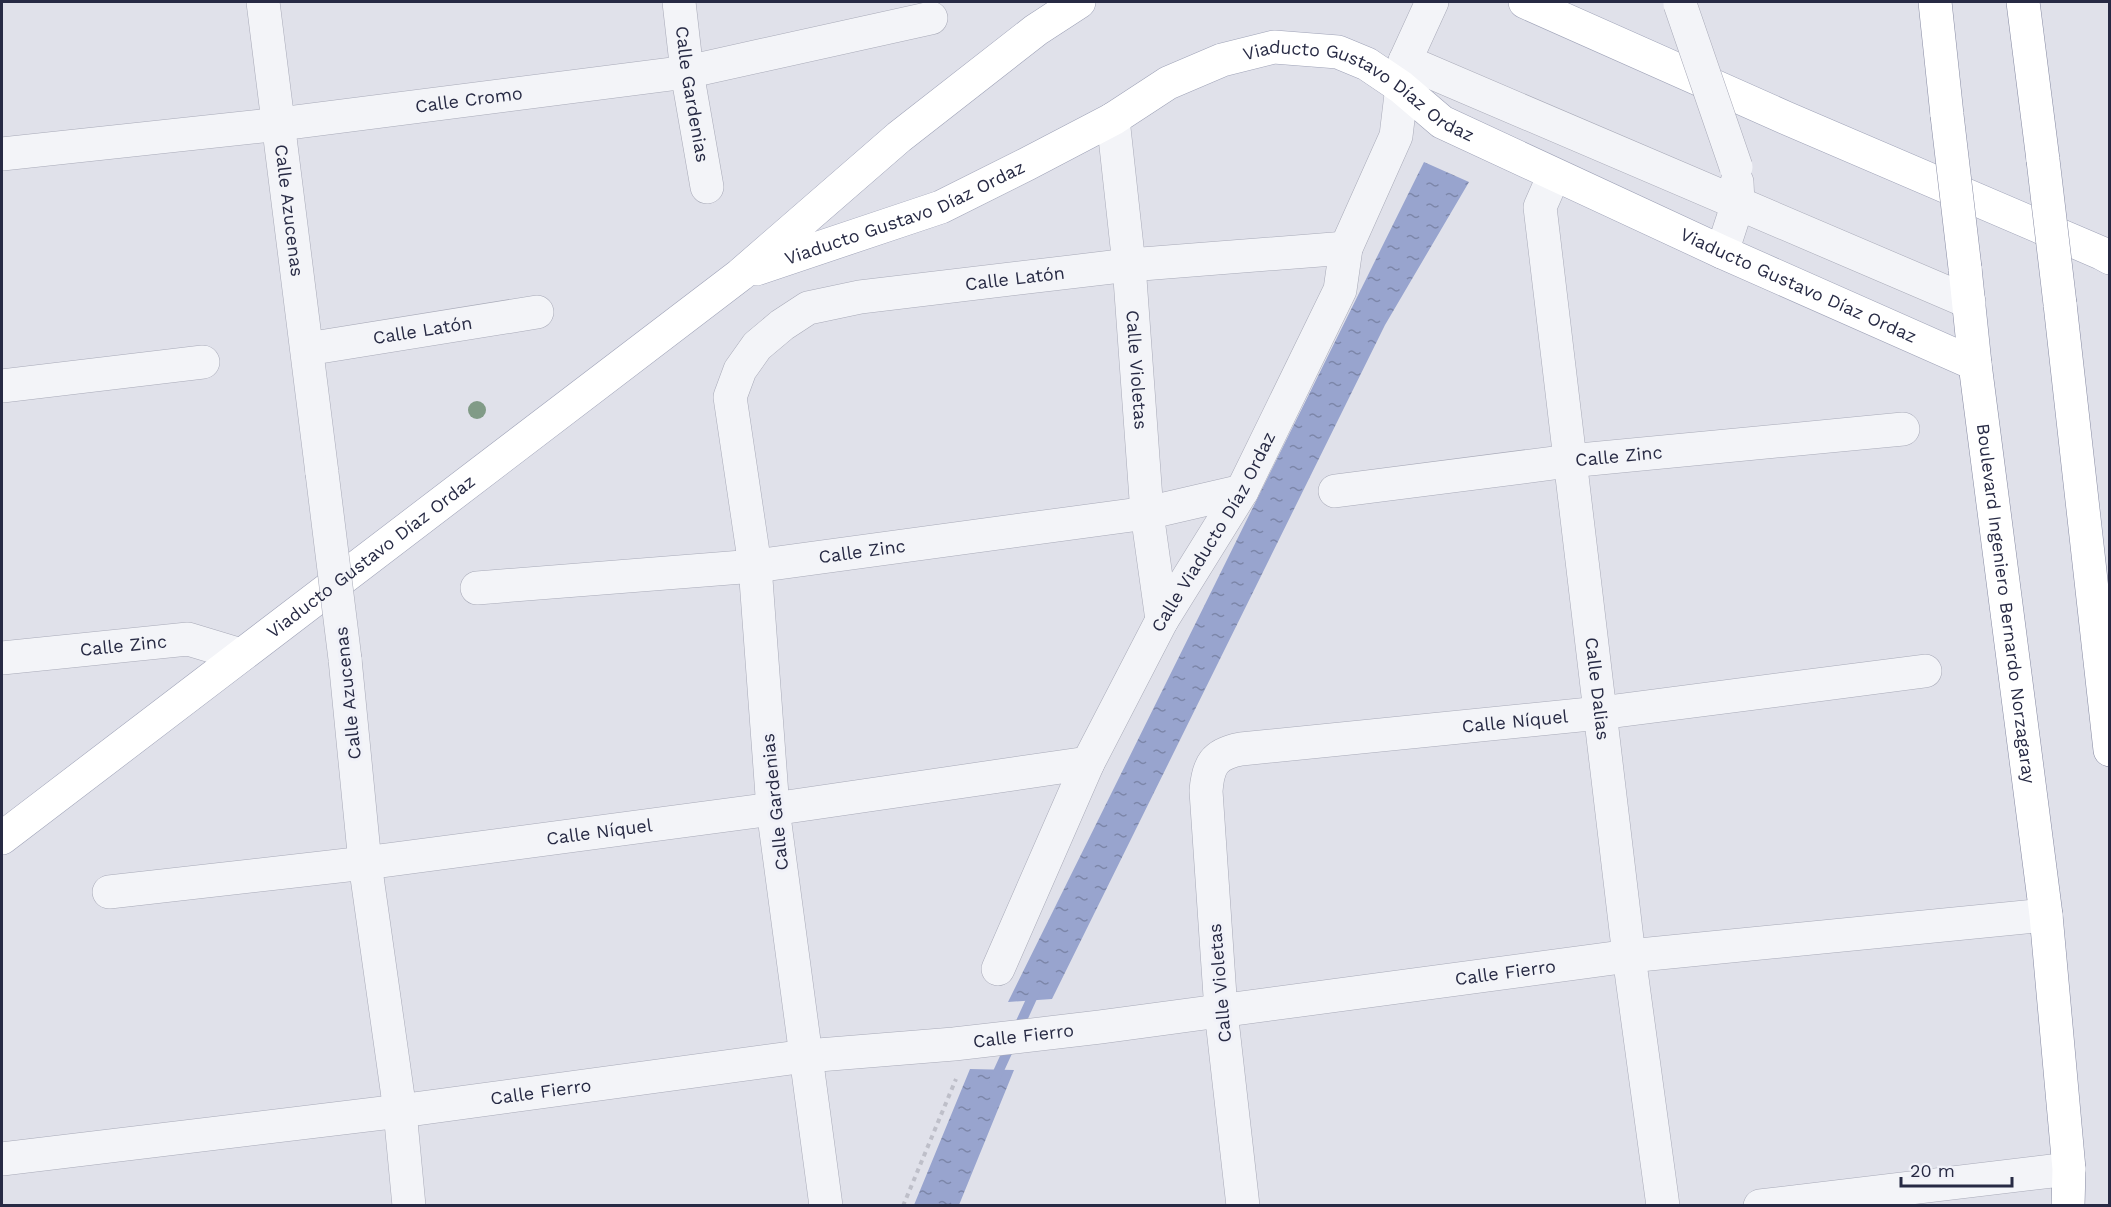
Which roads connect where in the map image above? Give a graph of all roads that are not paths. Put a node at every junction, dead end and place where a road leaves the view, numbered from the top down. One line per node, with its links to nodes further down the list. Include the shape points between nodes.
1 (263, 2): 13 (street, Calle Azucenas)
2 (679, 2): 11 (street, Calle Gardenias)
3 (1079, 2): 22 (main road, Viaducto Gustavo Díaz Ordaz, via 1036,30 899,137)
4 (1432, 2): 10 (street, Calle Viaducto Díaz Ordaz)
5 (1526, 2): 20 (main road)
6 (1935, 2): 23 (main road, Boulevard Ingeniero Bernardo Norzagaray, bridge)
7 (2023, 2): 42 (main road, bridge)
8 (1679, 3): 17 (street, bridge, via 1736,167)
9 (931, 18): 11 (street, Calle Cromo)
10 (1407, 62): 12 (main road, Viaducto Gustavo Díaz Ordaz, via 1367,64 1338,52 1274,47 1222,60 1168,83); 15 (main road, Viaducto Gustavo Díaz Ordaz, via 1442,122); 17 (street); 18 (street, Calle Viaducto Díaz Ordaz, via 1396,136)
11 (687, 72): 13 (street, Calle Cromo); 16 (street, Calle Gardenias)
12 (1113, 119): 21 (street, Calle Violetas); 22 (main road, Viaducto Gustavo Díaz Ordaz, via 940,207)
13 (280, 124): 14 (street, Calle Cromo); 25 (street, Calle Azucenas)
14 (2, 154)
15 (1554, 175): 19 (main road, Viaducto Gustavo Díaz Ordaz); 31 (street, Calle Dalias, via 1540,207)
16 (707, 187)
17 (1738, 202): 19 (street); 23 (street)
18 (1346, 248): 21 (street, Calle Latón); 32 (street, Calle Viaducto Díaz Ordaz, via 1340,290)
19 (1722, 252): 27 (main road, Viaducto Gustavo Díaz Ordaz)
20 (2109, 258)
21 (1129, 265): 29 (street, Calle Latón, via 860,297 808,308 757,346 740,370); 34 (street, Calle Violetas)
22 (740, 275): 38 (main road, Viaducto Gustavo Díaz Ordaz)
23 (1969, 302): 27 (main road, Boulevard Ingeniero Bernardo Norzagaray)
24 (537, 312): 25 (street, Calle Latón)
25 (307, 349): 47 (street, Calle Azucenas, bridge, via 345,659)
26 (203, 362): 28 (street)
27 (1975, 364): 49 (main road, Boulevard Ingeniero Bernardo Norzagaray)
28 (2, 386)
29 (730, 397): 35 (street, Calle Gardenias)
30 (1903, 429): 31 (street, Calle Zinc)
31 (1569, 461): 33 (street, Calle Zinc); 41 (street, Calle Dalias)
32 (1242, 491): 34 (street, Calle Zinc); 37 (street, Calle Viaducto Díaz Ordaz)
33 (1335, 491)
34 (1147, 513): 35 (street, Calle Zinc); 37 (street, Calle Violetas)
35 (755, 566): 36 (street, Calle Zinc); 45 (street, Calle Gardenias)
36 (477, 588)
37 (1162, 620): 44 (street, Calle Viaducto Díaz Ordaz)
38 (241, 655): 39 (street, Calle Zinc, via 188,639); 46 (main road, Viaducto Gustavo Díaz Ordaz)
39 (2, 658)
40 (1925, 670): 41 (street, Calle Níquel)
41 (1600, 713): 43 (street, Calle Níquel, via 1241,749 1226,752); 50 (street, Calle Dalias)
42 (2109, 750)
43 (1214, 762): 52 (street, Calle Violetas, via 1207,774 1206,791)
44 (1088, 763): 45 (street, Calle Níquel); 51 (street, Calle Viaducto Díaz Ordaz)
45 (773, 809): 47 (street, Calle Níquel); 53 (street, Calle Gardenias)
46 (2, 838)
47 (365, 863): 48 (street, Calle Níquel); 54 (street, Calle Azucenas)
48 (109, 892)
49 (2046, 915): 50 (street, Calle Fierro); 56 (main road, Boulevard Ingeniero Bernardo Norzagaray)
50 (1629, 956): 52 (street, Calle Fierro); 60 (street, Calle Dalias)
51 (998, 969)
52 (1221, 1011): 53 (street, Calle Fierro, via 1100,1027 956,1059); 59 (street, Calle Violetas)
53 (806, 1056): 54 (street, Calle Fierro); 58 (street, Calle Gardenias)
54 (400, 1111): 55 (street, Calle Fierro); 57 (street, Calle Azucenas)
55 (2, 1159)
56 (2068, 1169): 61 (street); 62 (main road, Boulevard Ingeniero Bernardo Norzagaray)
57 (409, 1206)
58 (826, 1206)
59 (1243, 1206)
60 (1663, 1206)
61 (1760, 1206)
62 (2068, 1206)

